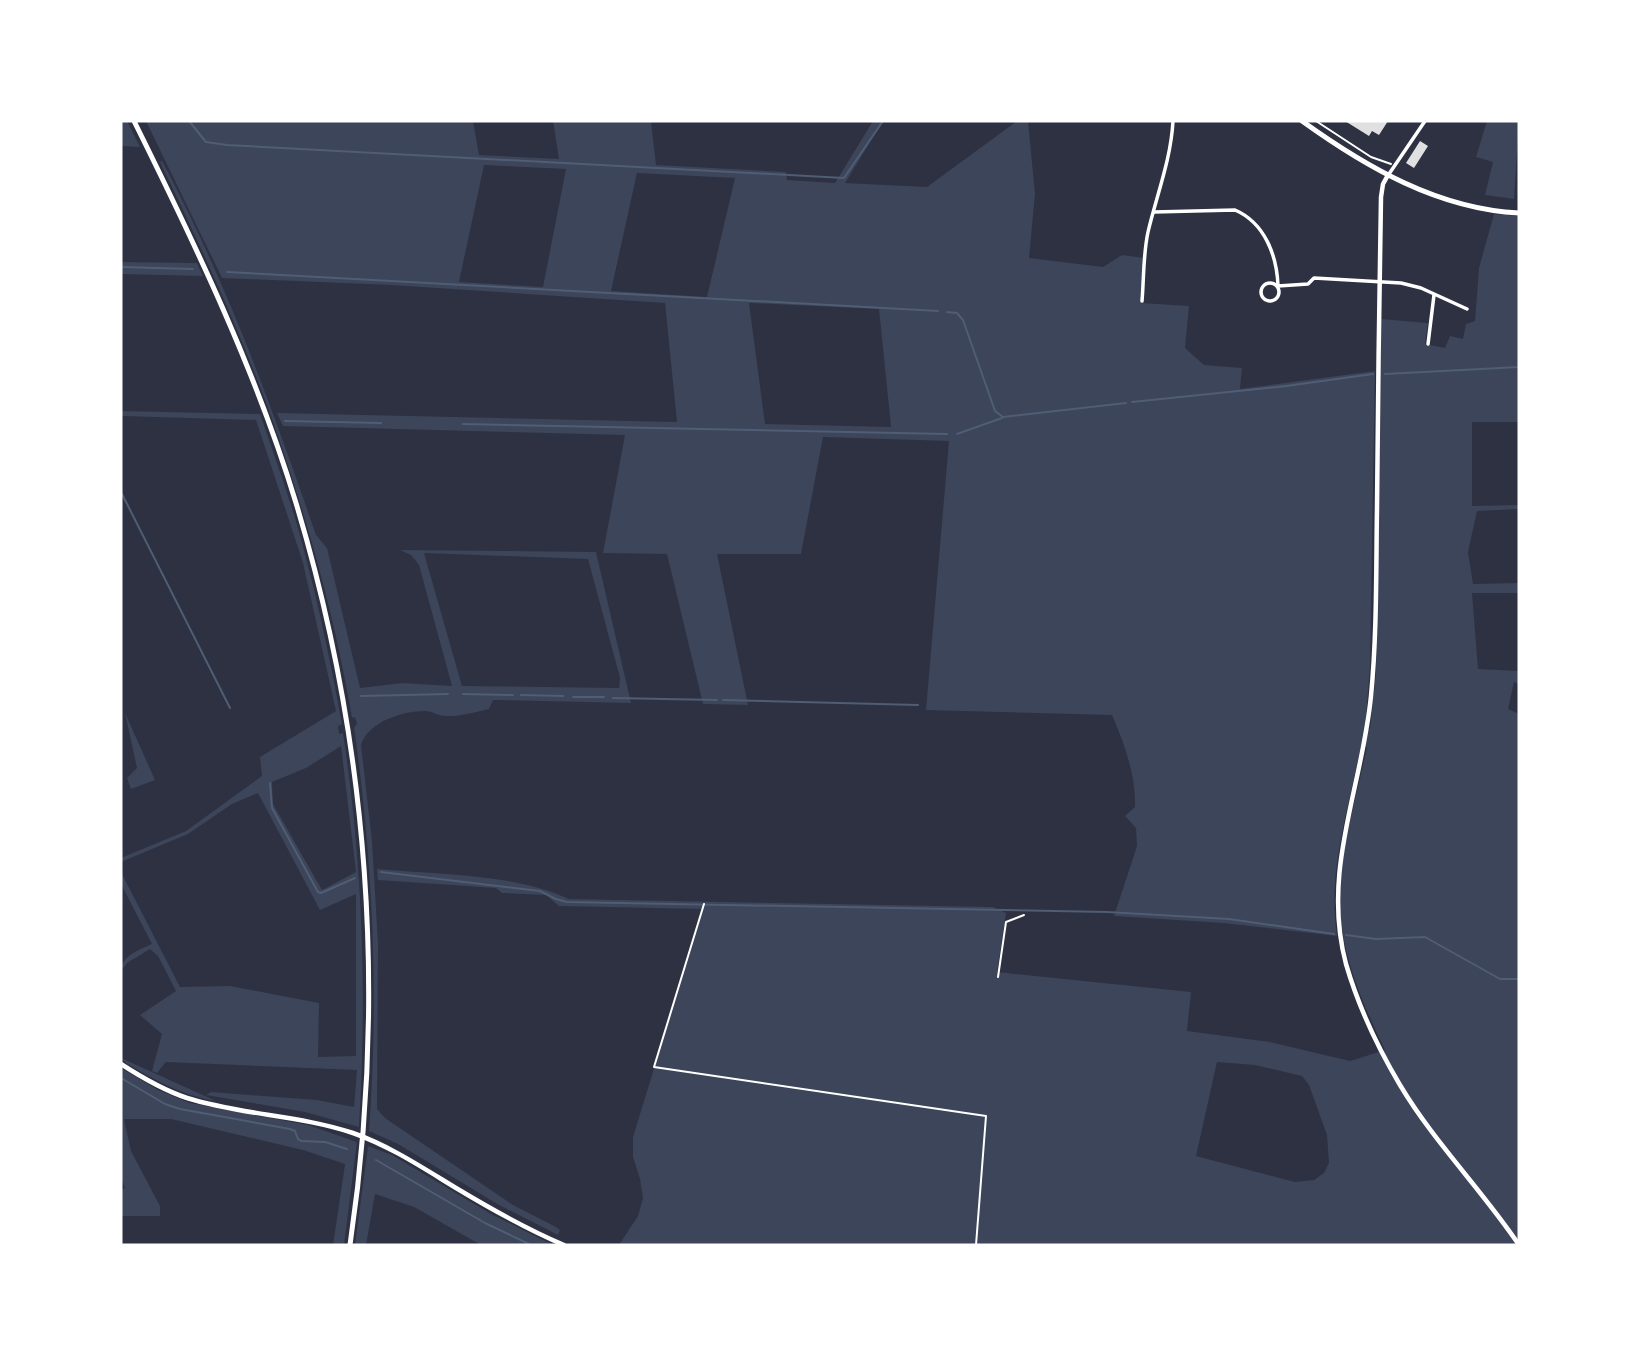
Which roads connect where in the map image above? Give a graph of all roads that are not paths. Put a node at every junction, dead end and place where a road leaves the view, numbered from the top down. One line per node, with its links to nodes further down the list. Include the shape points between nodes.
1 (134, 121): 15 (main road, via 205,268 268,421 322,595 345,703 365,858 370,987 363,1147)
2 (1173, 121): 6 (street, via 1170,154)
3 (1301, 121): 5 (main road)
4 (1425, 121): 5 (street)
5 (1388, 175): 7 (main road, via 1454,202); 8 (street, via 1381,197)
6 (1154, 212): 9 (street, via 1241,213 1273,252); 11 (street, via 1144,255)
7 (1519, 212)
8 (1379, 282): 9 (street, via 1314,278 1308,284); 10 (street, via 1401,283); 17 (street, via 1371,697 1337,876 1337,915 1353,985 1401,1086)
9 (1278, 286): 9 (street, via 1276,299 1262,297 1264,284)
10 (1434, 295): 12 (street); 13 (street)
11 (1142, 302)
12 (1467, 309)
13 (1428, 344)
14 (121, 1064): 16 (street, via 185,1097 334,1127 389,1149 502,1215)
15 (350, 1245)
16 (564, 1245)
17 (1519, 1245)

